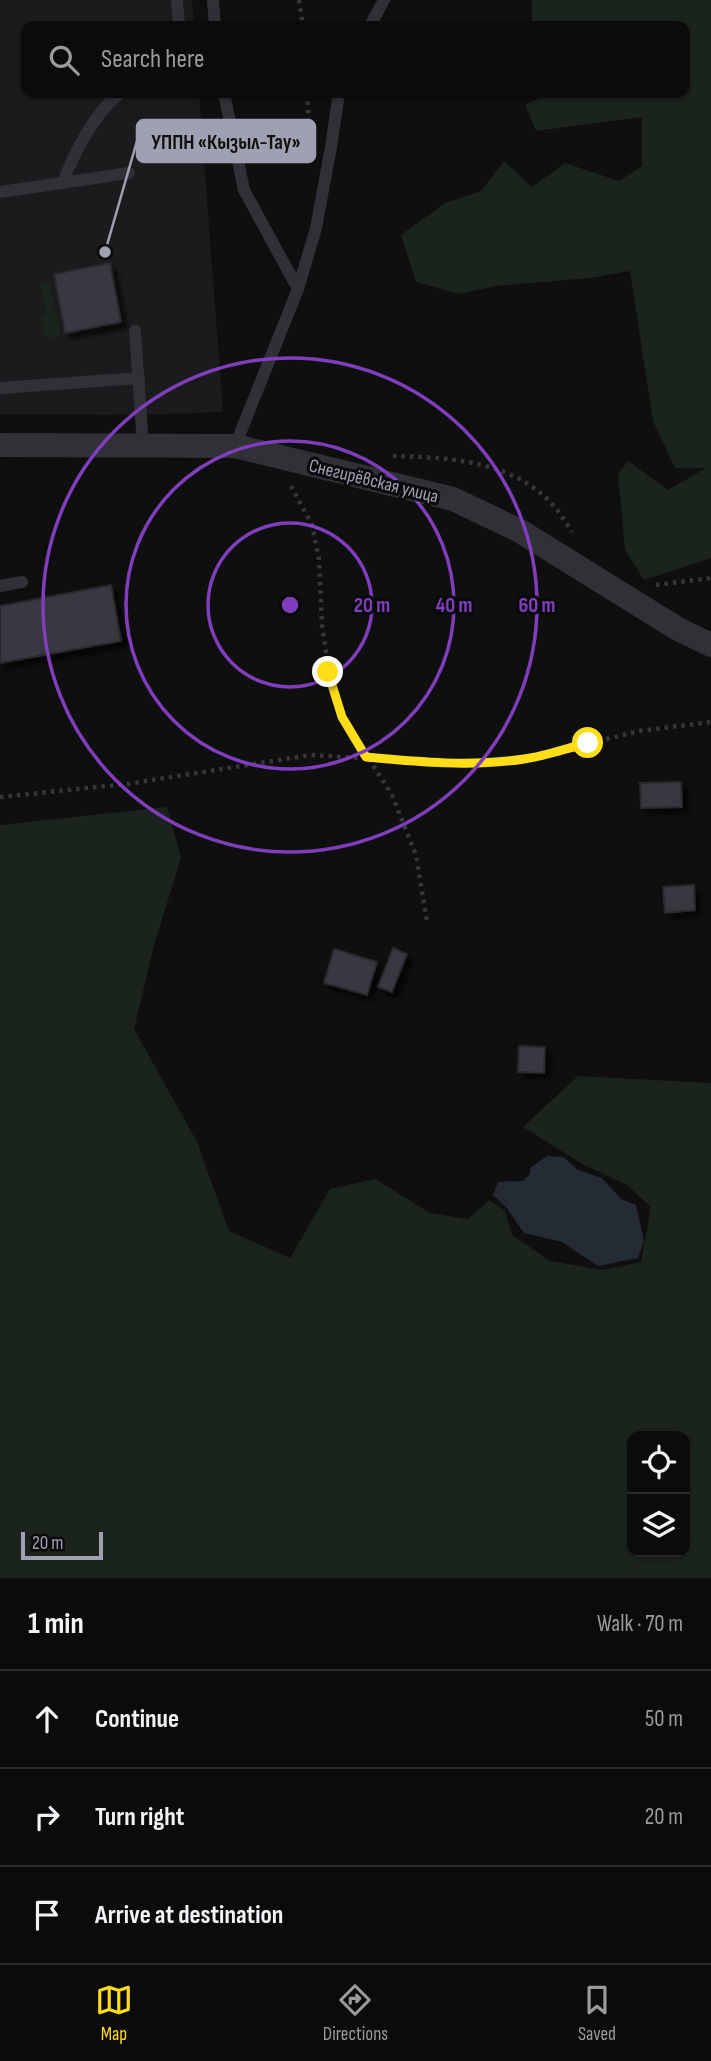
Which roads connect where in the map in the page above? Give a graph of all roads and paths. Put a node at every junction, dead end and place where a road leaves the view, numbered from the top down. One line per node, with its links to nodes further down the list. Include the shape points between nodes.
1 (177, 0): 5 (lane)
2 (213, 0): 6 (lane)
3 (299, 0): 7 (path)
4 (384, 0): 8 (lane)
5 (178, 21)
6 (215, 21)
7 (302, 21)
8 (373, 21)
9 (115, 98): 13 (lane, via 102,110)
10 (225, 98): 15 (lane, via 244,190)
11 (338, 98): 15 (lane, via 316,228)
12 (129, 173): 13 (lane)
13 (63, 183): 14 (lane)
14 (0, 192)
15 (298, 289): 21 (lane)
16 (135, 331): 17 (lane)
17 (139, 378): 18 (lane); 19 (lane)
18 (0, 388)
19 (143, 444): 20 (street, Снегирёвская улица); 21 (street, Снегирёвская улица)
20 (0, 445)
21 (235, 446): 22 (street, Снегирёвская улица)
22 (274, 455): 27 (street, Снегирёвская улица, via 453,499 520,531); 29 (path, via 312,525 328,672 342,717)
23 (711, 578): 25 (path)
24 (22, 582): 26 (lane)
25 (656, 584)
26 (0, 586)
27 (711, 645)
28 (711, 722): 29 (path, via 639,731 527,759 483,763)
29 (366, 757): 30 (path, via 311,755 127,784); 31 (path, via 392,795 411,841)
30 (0, 797)
31 (427, 922)

